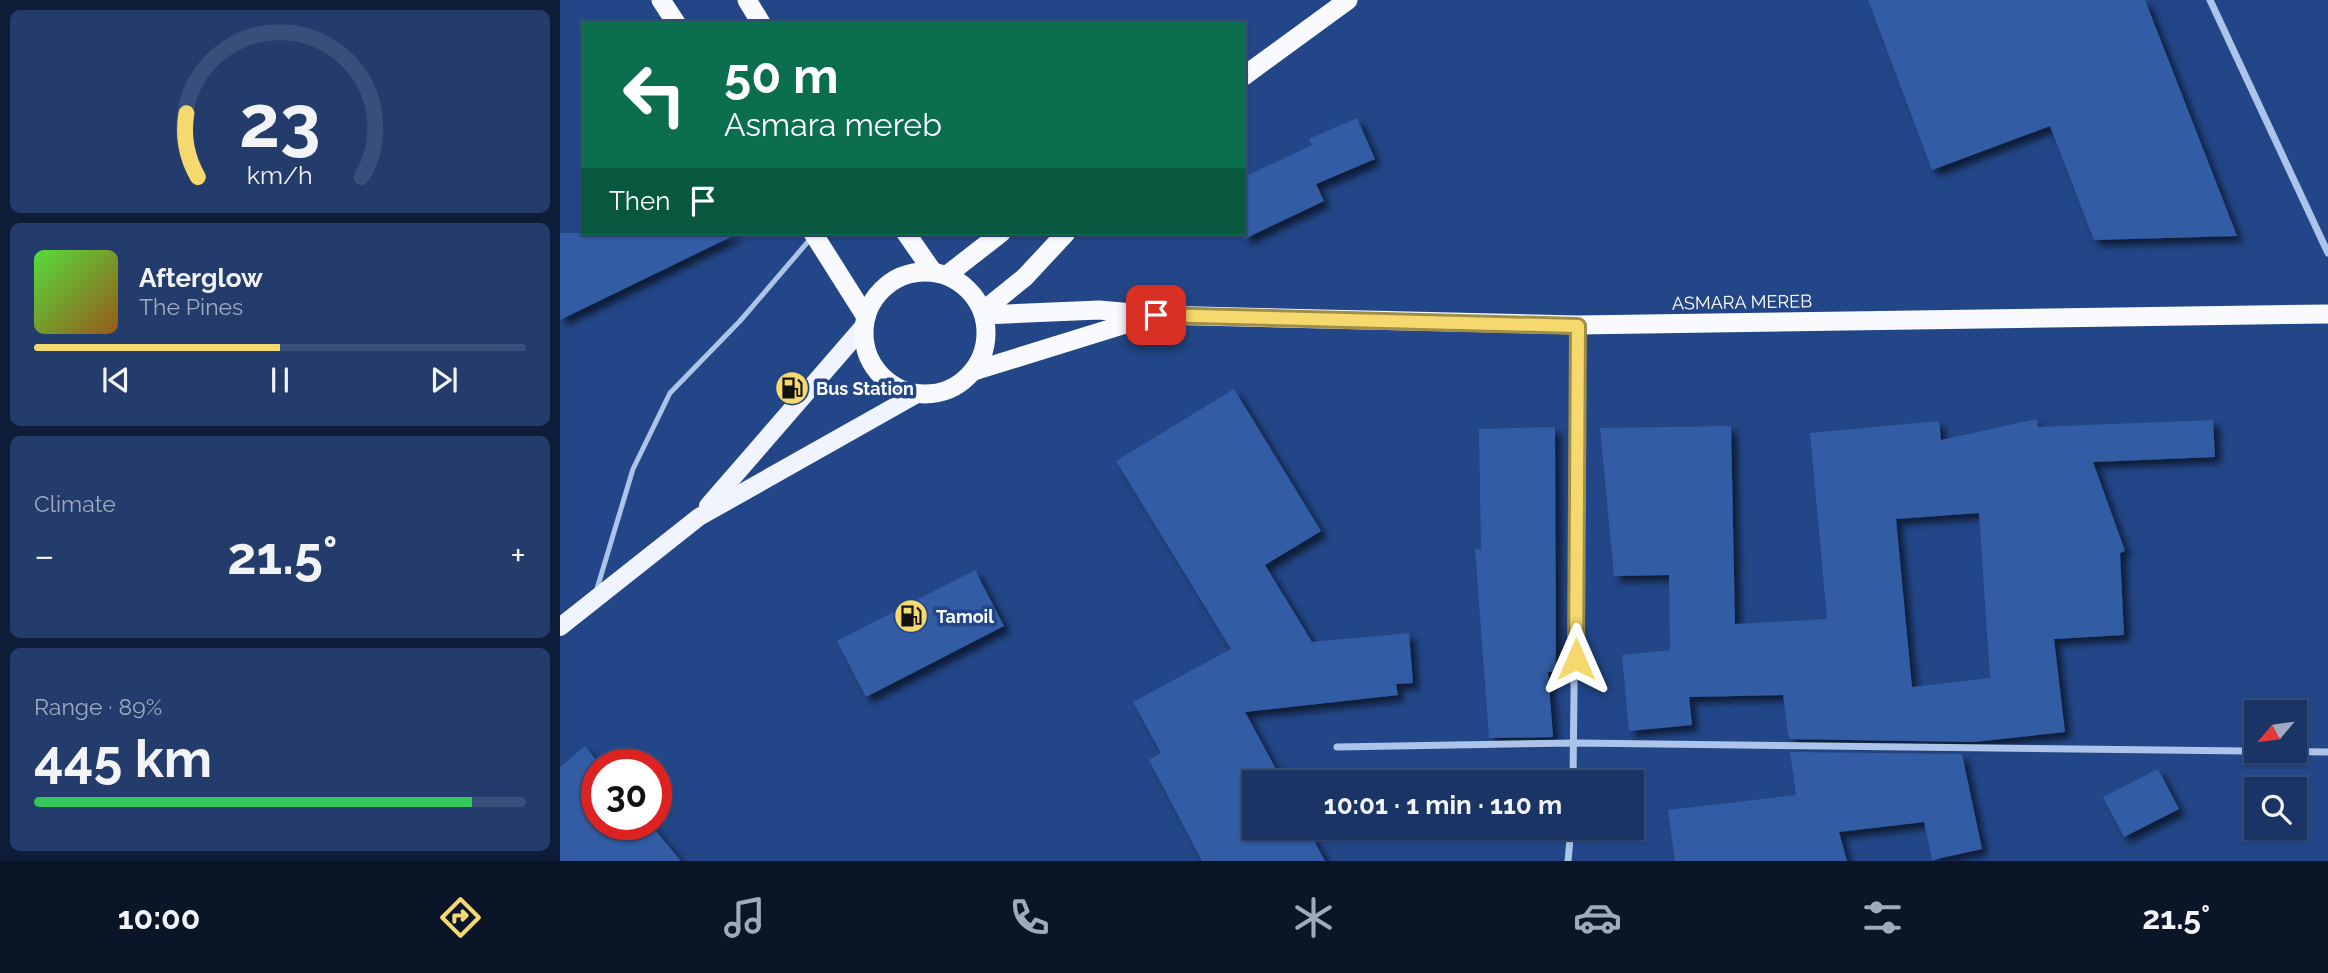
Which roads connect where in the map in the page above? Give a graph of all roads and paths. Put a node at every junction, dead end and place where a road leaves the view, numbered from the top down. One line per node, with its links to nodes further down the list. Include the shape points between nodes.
1 (661, 0): 5 (highway)
2 (747, 0): 6 (highway)
3 (1348, 0): 7 (highway)
4 (2210, 0): 13 (street)
5 (675, 21)
6 (760, 21)
7 (1246, 75)
8 (811, 235): 23 (lane, via 740,321 670,393 633,469)
9 (814, 235): 18 (highway)
10 (908, 235): 14 (highway)
11 (998, 235): 14 (highway)
12 (1064, 235): 15 (highway)
13 (2328, 253)
14 (940, 273): 15 (highway, via 969,289); 18 (highway, via 915,271 883,286)
15 (984, 313): 17 (highway, ASMARA MEREB, via 1099,310); 20 (highway, via 986,344)
16 (2328, 314): 19 (highway, ASMARA MEREB)
17 (1156, 315): 19 (highway, ASMARA MEREB); 20 (highway)
18 (865, 322): 21 (highway, via 869,357 877,370 901,390); 22 (main road)
19 (1578, 326): 25 (street)
20 (974, 371): 21 (highway, via 949,390)
21 (917, 394): 22 (main road)
22 (699, 517): 23 (main road)
23 (593, 602): 24 (main road)
24 (560, 627)
25 (1576, 743): 26 (street); 27 (street); 28 (street)
26 (1337, 747)
27 (2328, 752)
28 (1574, 770)
29 (1570, 840): 30 (street)
30 (1569, 861)

